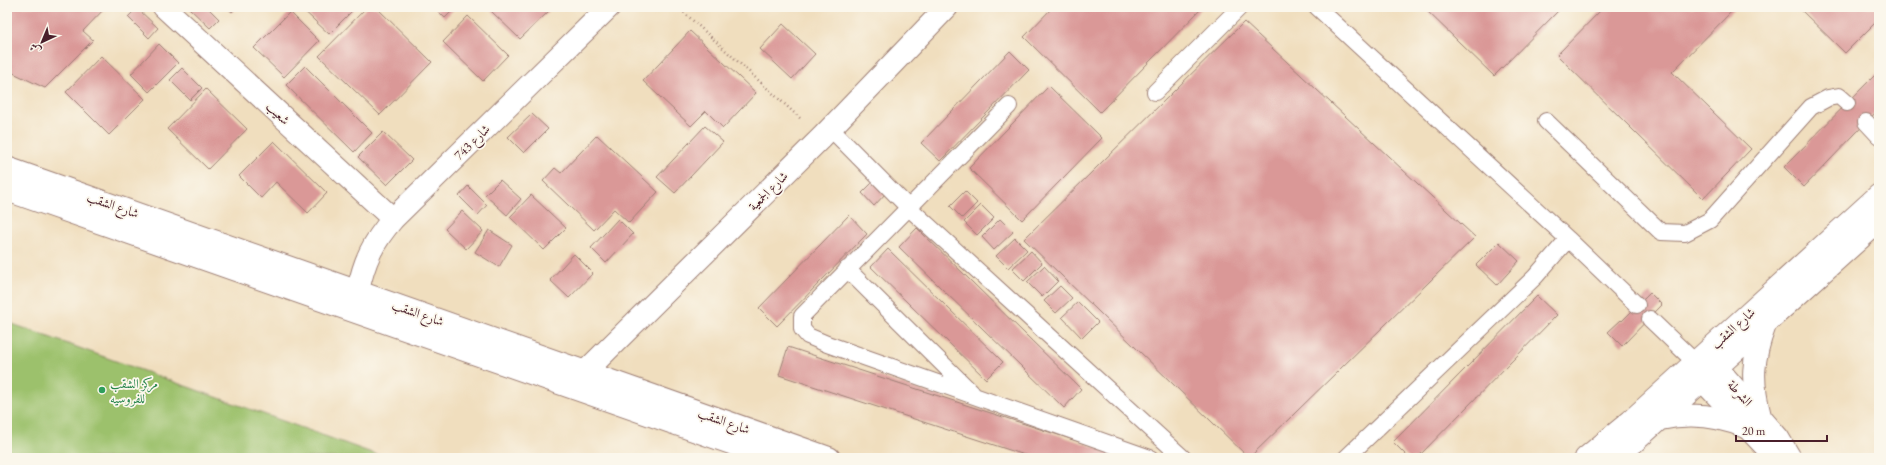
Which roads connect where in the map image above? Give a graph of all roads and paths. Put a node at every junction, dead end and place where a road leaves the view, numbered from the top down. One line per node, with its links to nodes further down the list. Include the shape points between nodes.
1 (164, 7): 18 (street, شعيب)
2 (609, 7): 18 (street, شارع 743)
3 (678, 7): 12 (path)
4 (947, 7): 12 (street, شارع الجمعية)
5 (1240, 7): 7 (lane)
6 (1317, 7): 20 (lane)
7 (1156, 92)
8 (1847, 104): 10 (lane, via 1840,96 1828,98 1810,107 1710,220 1685,233 1661,232)
9 (1009, 106): 17 (lane)
10 (1546, 121)
11 (1866, 122): 13 (lane)
12 (826, 133): 17 (lane); 27 (street, شارع الجمعية)
13 (1879, 136)
14 (7, 168): 22 (street, شارع الشقب)
15 (7, 190): 27 (street, شارع الشقب)
16 (1879, 196): 26 (street, شارع الشقب)
17 (908, 207): 21 (lane); 35 (lane)
18 (392, 219): 22 (street, شارع 743, via 369,251)
19 (1879, 221): 25 (street, شارع الشقب)
20 (1568, 239): 23 (lane); 36 (lane, via 1535,277)
21 (847, 269): 28 (lane); 28 (lane, via 802,316 802,329 808,336)
22 (358, 291): 27 (street, شارع الشقب)
23 (1637, 305)
24 (1655, 323): 26 (lane, الشرطة)
25 (1765, 325): 26 (street, شارع الشقب); 30 (street, via 1756,347 1753,370)
26 (1705, 370): 29 (street, شارع الشقب); 30 (street, الشرطة); 37 (street, شارع الشقب, via 1630,421)
27 (578, 379): 31 (street, شارع الشقب)
28 (976, 397): 34 (lane)
29 (1660, 419): 30 (street, via 1696,414); 38 (street, شارع الشقب)
30 (1754, 422): 39 (street, الشرطة, via 1771,451); 40 (street, الشرطة, via 1783,443)
31 (746, 438): 32 (street, شارع الشقب); 33 (street, شارع الشقب)
32 (774, 458)
33 (829, 458)
34 (1150, 458)
35 (1183, 458)
36 (1346, 458)
37 (1586, 458)
38 (1616, 458)
39 (1781, 458)
40 (1790, 458)

